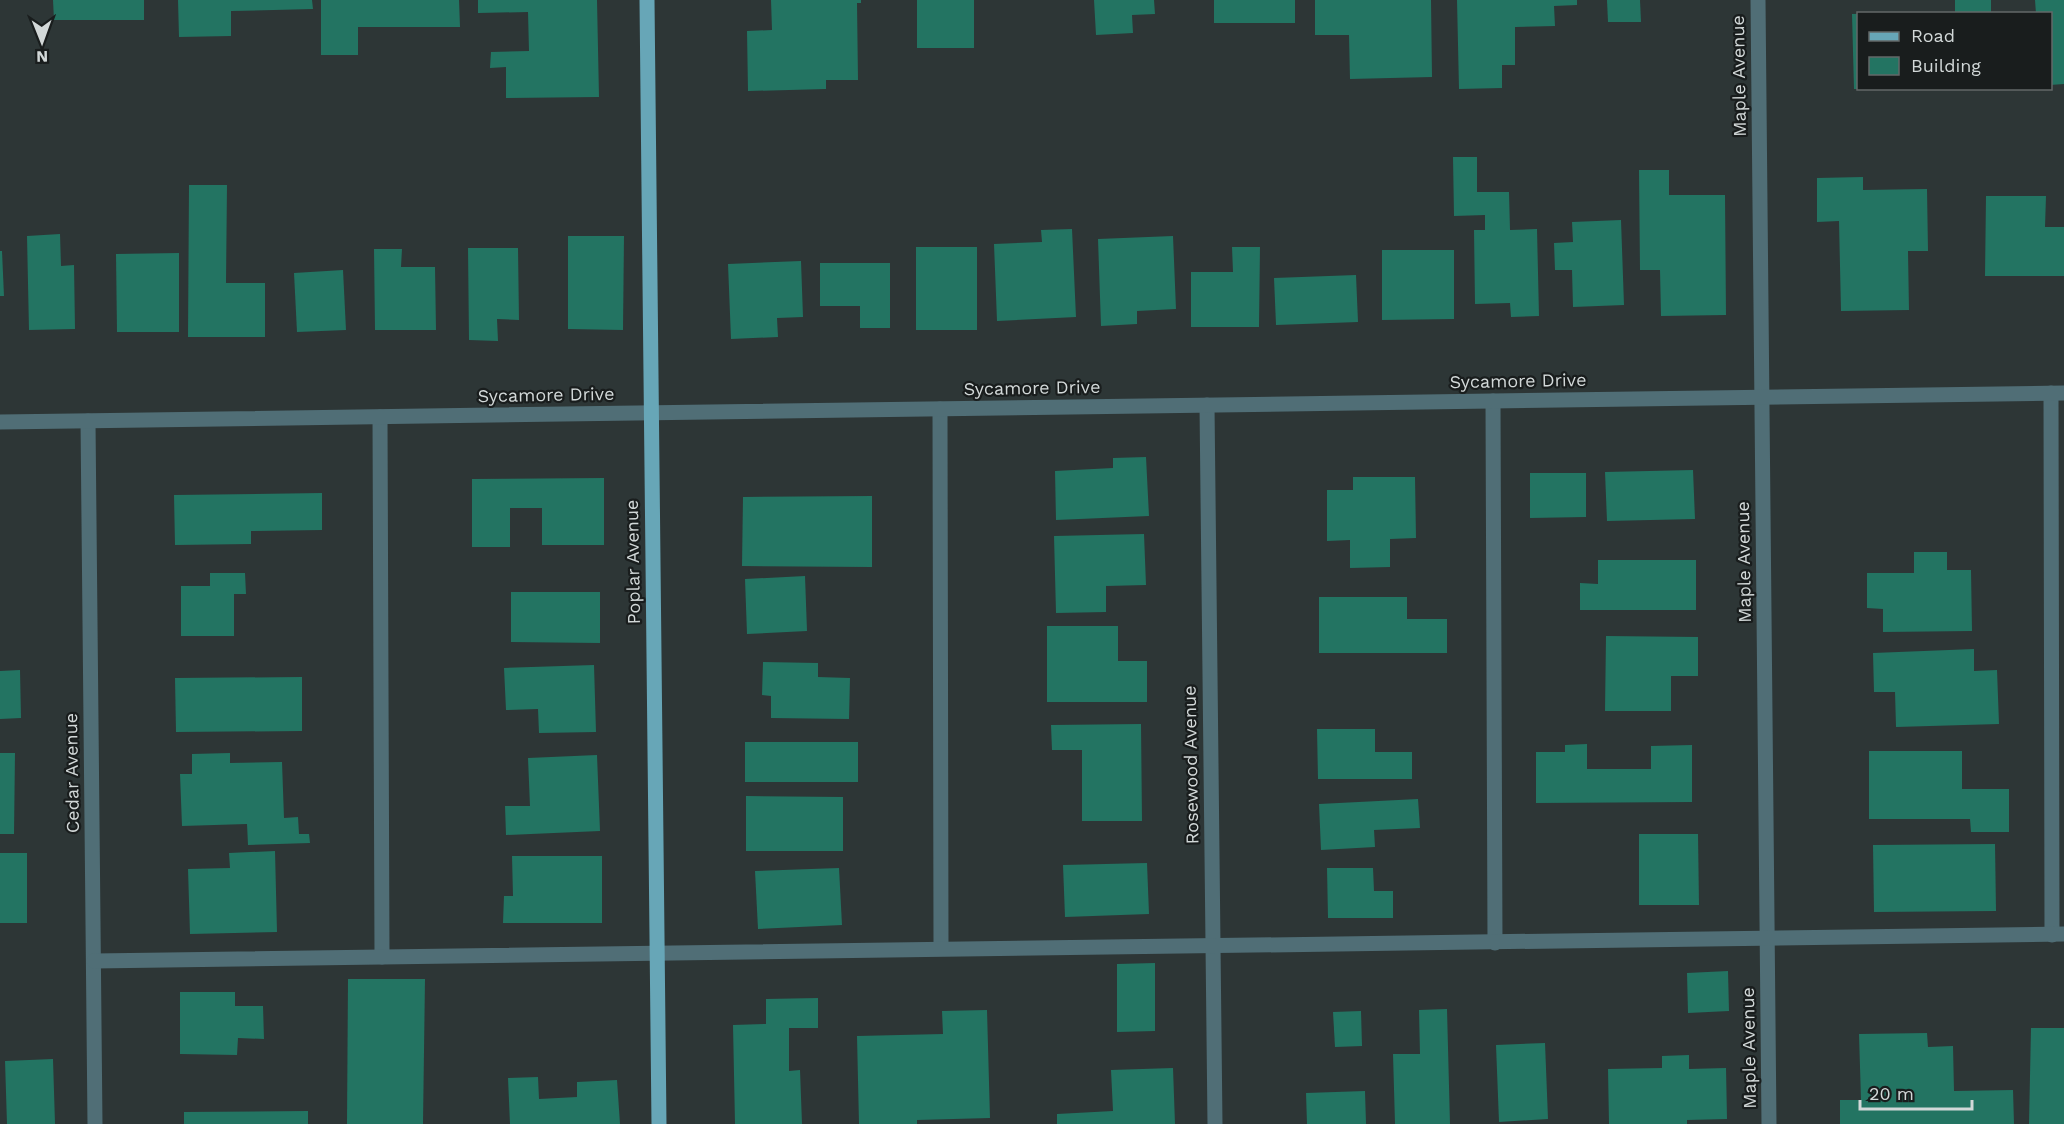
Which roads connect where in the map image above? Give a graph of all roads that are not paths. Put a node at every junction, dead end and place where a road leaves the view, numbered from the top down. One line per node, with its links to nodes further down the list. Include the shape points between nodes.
1 (647, 0): 8 (main road, Poplar Avenue)
2 (1758, 0): 4 (street, Maple Avenue)
3 (2058, 393): 4 (street, Sycamore Drive); 12 (street)
4 (1762, 397): 5 (street, Sycamore Drive); 13 (street, Maple Avenue)
5 (1493, 401): 6 (street, Sycamore Drive); 14 (street)
6 (1207, 405): 7 (street, Sycamore Drive); 15 (street, Rosewood Avenue)
7 (940, 409): 8 (street, Sycamore Drive); 16 (street)
8 (651, 413): 9 (street, Sycamore Drive); 17 (main road, Poplar Avenue)
9 (380, 417): 10 (street, Sycamore Drive); 18 (street)
10 (88, 421): 11 (street, Sycamore Drive); 19 (street, Cedar Avenue)
11 (0, 422)
12 (2058, 935): 13 (street)
13 (1767, 939): 14 (street); 23 (street, Maple Avenue)
14 (1495, 942): 15 (street)
15 (1213, 946): 16 (street); 22 (street, Rosewood Avenue)
16 (941, 948): 17 (street)
17 (657, 953): 18 (street); 21 (main road, Poplar Avenue)
18 (382, 957): 19 (street)
19 (94, 961): 20 (street, Cedar Avenue)
20 (95, 1124)
21 (659, 1124)
22 (1215, 1124)
23 (1769, 1124)

